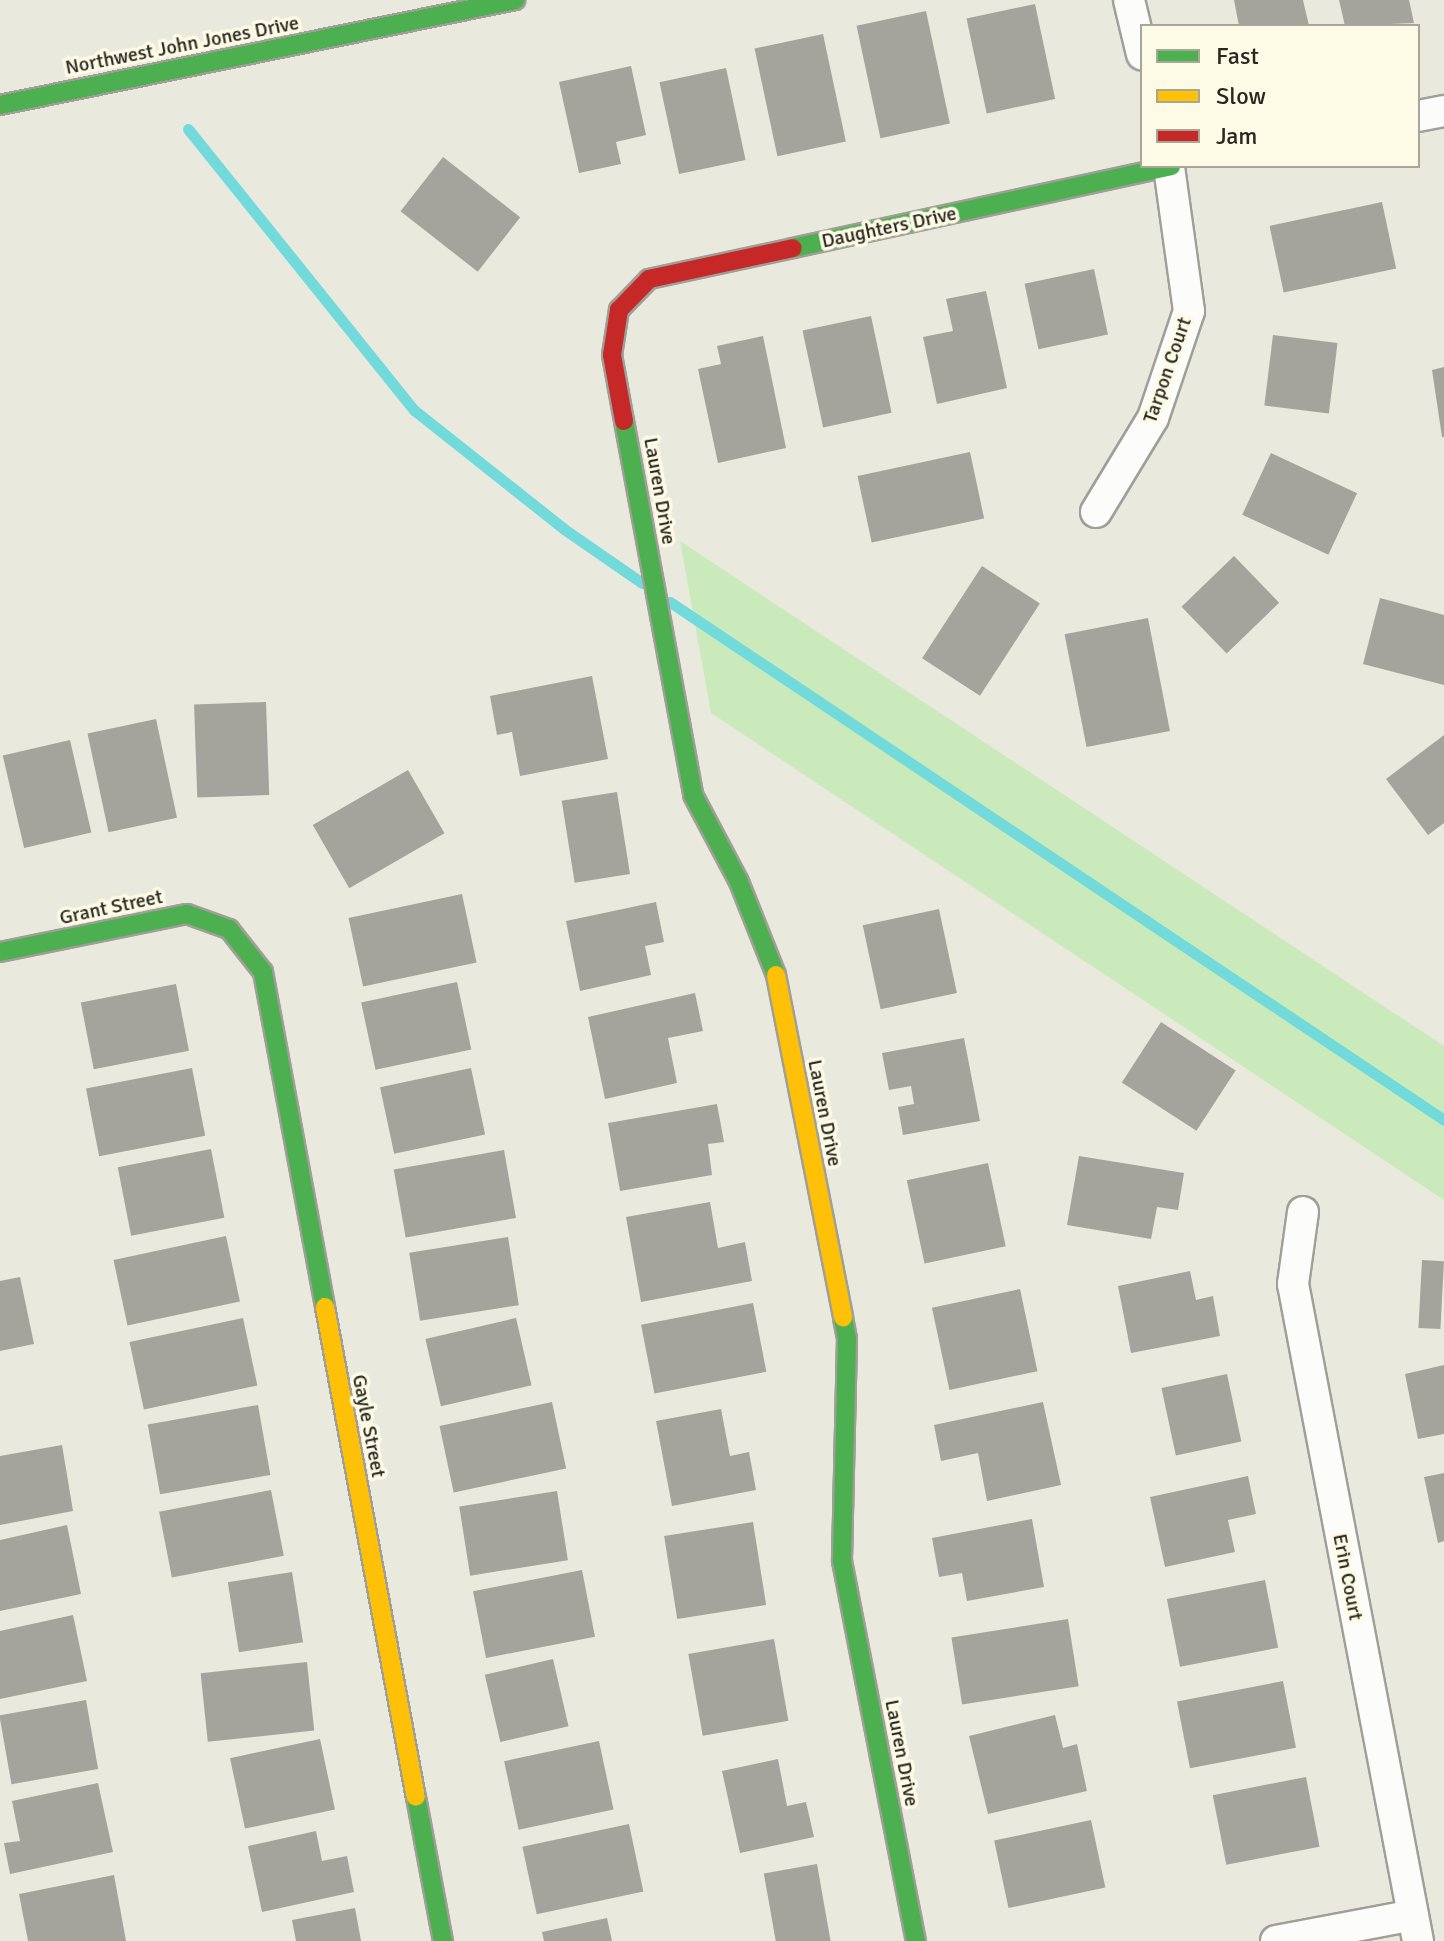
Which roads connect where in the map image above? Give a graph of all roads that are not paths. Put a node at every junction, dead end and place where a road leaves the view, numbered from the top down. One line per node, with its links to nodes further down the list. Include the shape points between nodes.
1 (515, 0): 4 (street, Northwest John Jones Drive)
2 (1129, 0): 3 (street)
3 (1140, 46)
4 (0, 105)
5 (1444, 111): 6 (street)
6 (1420, 116)
7 (1160, 168): 9 (street, Daughters Drive, via 649,279)
8 (1169, 168): 10 (street, Tarpon Court, via 1189,311 1153,418)
9 (619, 310): 16 (street, Lauren Drive, via 612,355 693,795 739,882 775,972 847,1339 842,1561)
10 (1096, 512)
11 (229, 929): 12 (street, Grant Street, via 187,914); 15 (street, Gayle Street, via 263,972)
12 (0, 952)
13 (1303, 1212): 14 (street, Erin Court, via 1293,1284)
14 (1416, 1928): 17 (street)
15 (443, 1941)
16 (916, 1941)
17 (1276, 1941)

